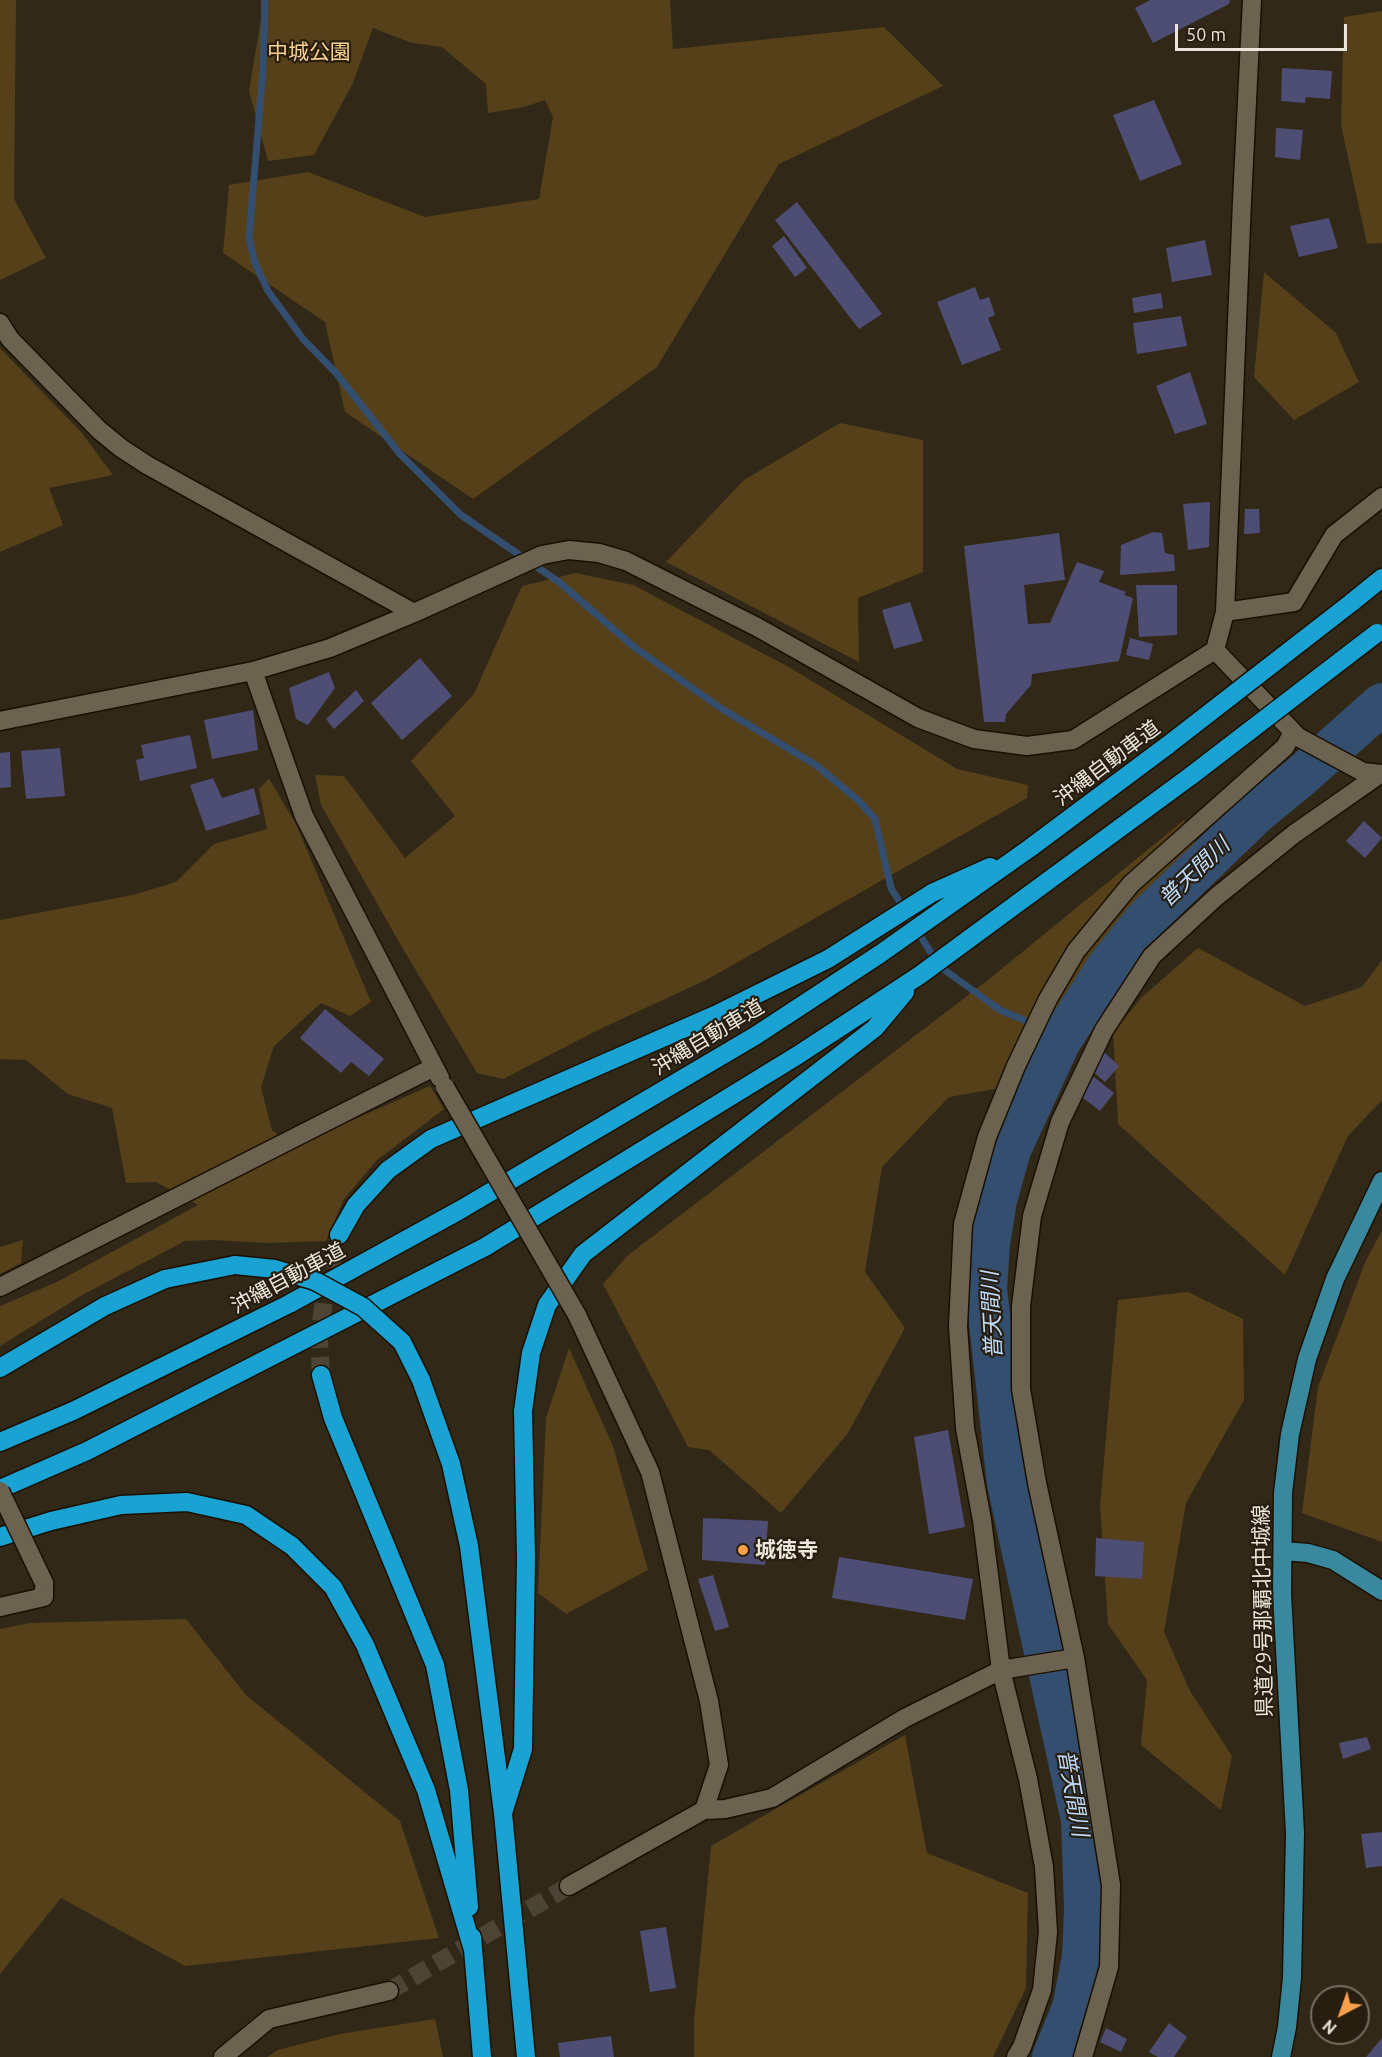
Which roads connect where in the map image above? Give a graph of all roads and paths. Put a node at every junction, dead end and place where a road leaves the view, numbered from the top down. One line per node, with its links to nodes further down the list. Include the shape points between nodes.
1 (1252, 0): 5 (street)
2 (0, 323): 6 (street, via 10,339 99,430 122,448)
3 (1382, 497): 5 (street, via 1334,535 1294,602)
4 (1382, 578): 13 (highway, 沖縄自動車道, bridge)
5 (1225, 612): 8 (street)
6 (414, 613): 8 (street, via 542,555 569,550 599,553 626,561 757,627 918,718 974,739 1027,746 1073,740); 9 (street, via 330,648)
7 (1379, 631): 14 (highway, bridge, via 1192,775)
8 (1215, 650): 11 (street)
9 (253, 671): 10 (street); 15 (street, via 304,816)
10 (0, 721)
11 (1295, 734): 12 (street); 28 (street, via 1131,884 1076,951 1042,1012 987,1137 963,1224 958,1326 965,1428)
12 (1375, 773): 27 (street, via 1216,897 1152,956 1104,1030 1060,1122 1032,1216 1021,1306 1021,1389)
13 (1030, 848): 17 (highway, via 932,893 828,959 715,1015 431,1139 388,1170 356,1204); 21 (highway, 沖縄自動車道, via 755,1036 460,1210 289,1304)
14 (920, 975): 22 (highway, via 798,1055 485,1247 87,1451); 30 (highway, via 875,1028 583,1254 547,1305 531,1353 523,1411 523,1749)
15 (434, 1067): 18 (street); 29 (street, bridge, via 577,1315 650,1472 709,1701 719,1766)
16 (1382, 1181): 24 (main road, 県道29号那覇北中城線, via 1335,1279 1307,1359 1290,1434 1283,1493)
17 (339, 1235)
18 (0, 1287)
19 (0, 1368): 30 (highway, bridge, via 105,1306 165,1279 235,1265 275,1269 315,1281 363,1307 402,1342 421,1380 451,1464 469,1546)
20 (321, 1376): 32 (highway, via 333,1418 435,1665 459,1790)
21 (0, 1443)
22 (0, 1490): 26 (street, bridge, via 44,1583 44,1597)
23 (0, 1537): 32 (highway, via 121,1504 187,1502 246,1515 292,1546 333,1587 365,1645 426,1790)
24 (1283, 1551): 25 (main road, via 1333,1560); 39 (main road, 県道29号那覇北中城線, via 1295,1833 1292,1978)
25 (1382, 1591)
26 (0, 1607)
27 (1074, 1658): 28 (street); 38 (street, via 1111,1885 1109,1967)
28 (1002, 1670): 29 (street, via 905,1718 772,1798); 37 (street, via 1044,1867 1048,1932 1042,1990)
29 (704, 1810): 31 (street)
30 (503, 1813): 36 (highway)
31 (568, 1886)
32 (473, 1950): 35 (highway)
33 (389, 1991): 34 (street, via 270,2019)
34 (223, 2057)
35 (482, 2057)
36 (526, 2057)
37 (1016, 2057)
38 (1083, 2057)
39 (1281, 2057)

